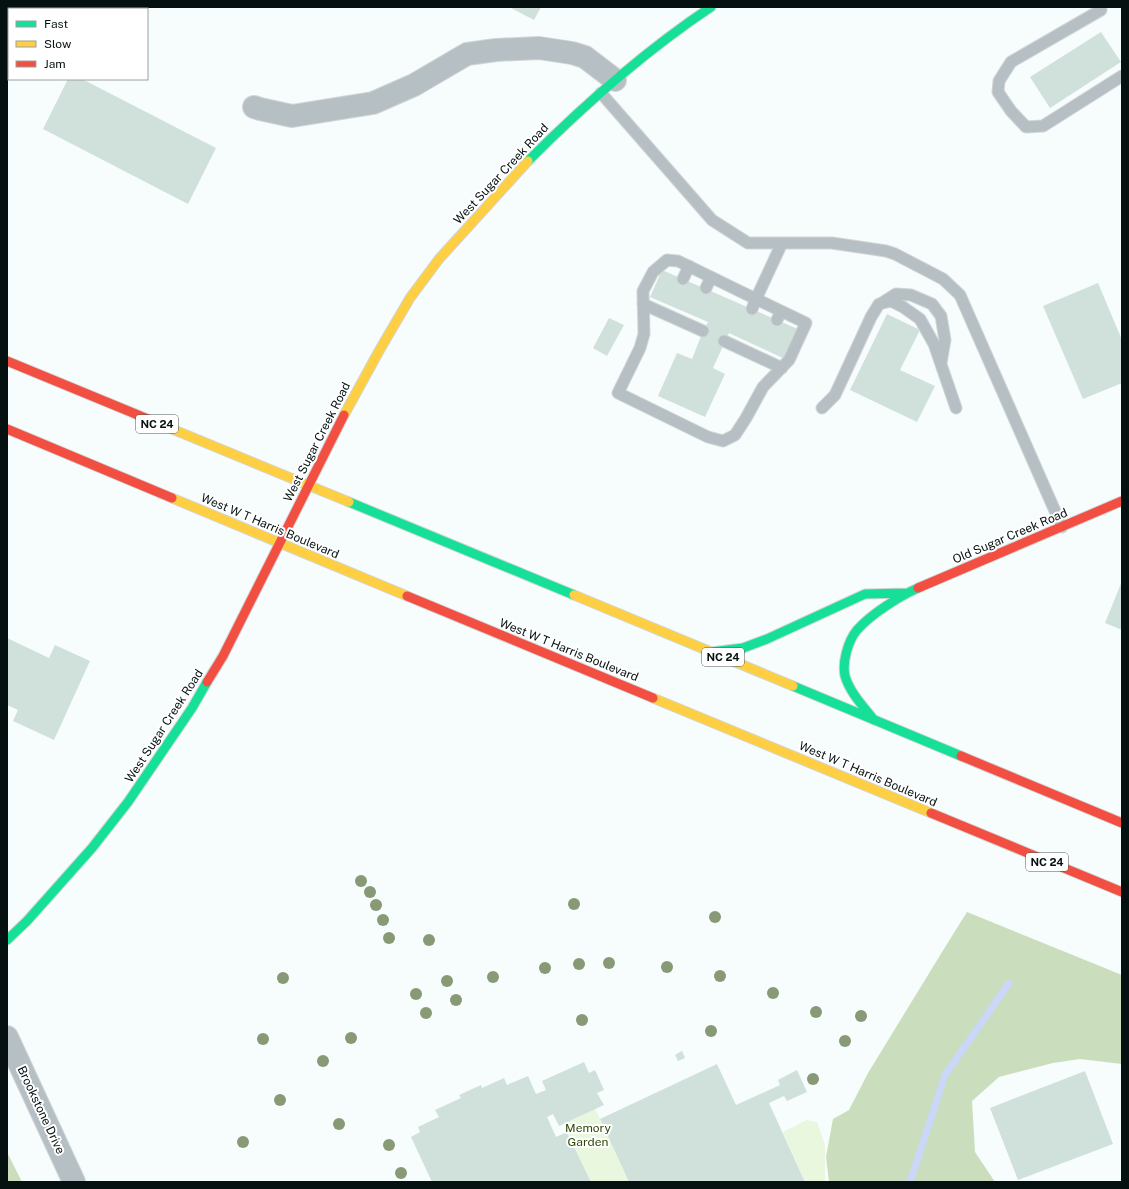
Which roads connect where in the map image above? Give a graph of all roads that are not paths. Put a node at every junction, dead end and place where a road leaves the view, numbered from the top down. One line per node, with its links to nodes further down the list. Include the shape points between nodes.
1 (711, 7): 4 (main road, West Sugar Creek Road)
2 (1102, 10): 3 (lane, via 1011,62 999,81 998,92 1026,127 1042,126)
3 (1122, 76)
4 (608, 87): 5 (street, via 586,57 539,48 496,50 467,54 414,85 373,103 292,116); 6 (lane, via 712,220 748,243); 22 (main road, West Sugar Creek Road, via 553,136 439,259 410,298 379,351)
5 (254, 106)
6 (782, 243): 13 (lane); 24 (lane, via 832,243 895,254 943,279 960,296)
7 (689, 266): 8 (lane); 9 (lane); 12 (lane, via 667,260 653,272 643,291)
8 (711, 277): 10 (lane); 13 (lane)
9 (683, 279)
10 (706, 288)
11 (882, 303): 17 (lane, via 891,301 920,319 934,344); 17 (lane, via 896,294 911,295 932,304 941,316 945,340); 19 (lane, via 871,317 835,395)
12 (643, 304): 14 (lane, via 670,311 692,321); 18 (lane, via 644,334 640,348 618,392 708,437 723,441 735,435 763,387)
13 (754, 304): 18 (lane, via 806,323 790,360)
14 (703, 332)
15 (724, 341): 18 (lane, via 738,342 762,353)
16 (7, 362): 22 (main road, NC 24)
17 (940, 363): 20 (lane)
18 (782, 368)
19 (822, 408)
20 (956, 408)
21 (7, 429): 25 (main road, West W T Harris Boulevard / NC 24)
22 (308, 486): 25 (main road, West Sugar Creek Road); 27 (main road, NC 24)
23 (1122, 501): 24 (main road, Old Sugar Creek Road)
24 (1062, 527): 26 (main road, Old Sugar Creek Road)
25 (279, 544): 30 (main road, West W T Harris Boulevard / NC 24); 31 (main road, West Sugar Creek Road, via 223,656 137,790 92,848)
26 (907, 593): 27 (main road, Old Sugar Creek Road, via 865,594 743,648); 28 (main road, Old Sugar Creek Road, via 857,630 848,646 845,675 857,698)
27 (711, 652): 28 (main road, NC 24)
28 (874, 720): 29 (main road, NC 24)
29 (1122, 822)
30 (1122, 892)
31 (7, 940)
32 (7, 1037): 33 (street, Brookstone Drive)
33 (74, 1182)

